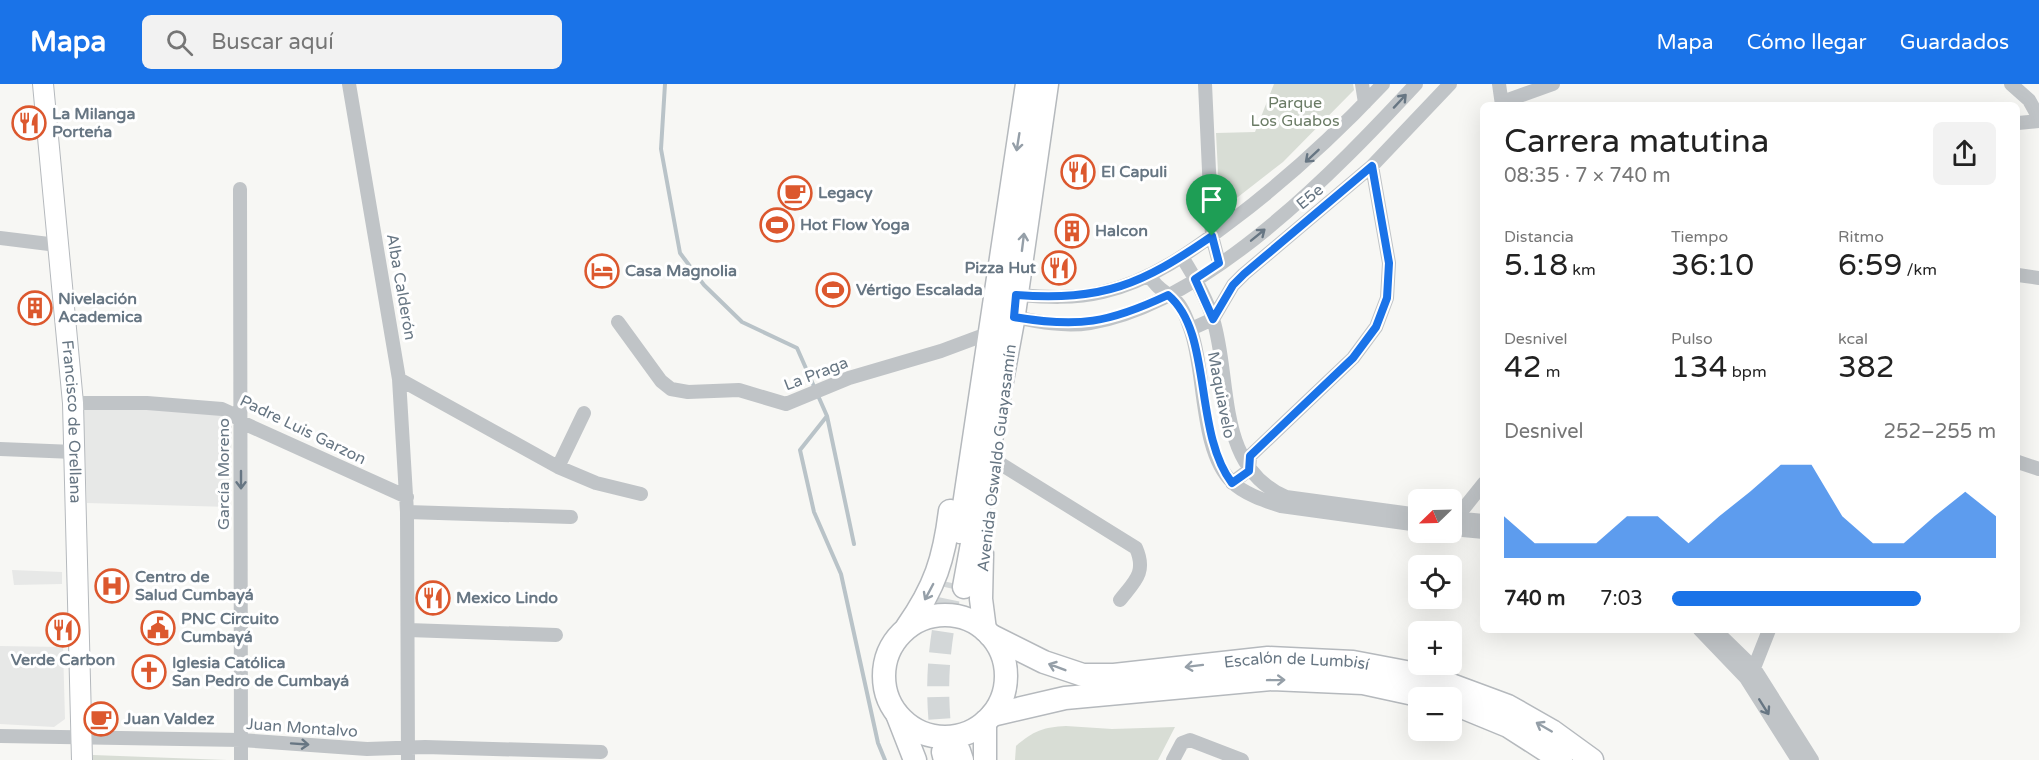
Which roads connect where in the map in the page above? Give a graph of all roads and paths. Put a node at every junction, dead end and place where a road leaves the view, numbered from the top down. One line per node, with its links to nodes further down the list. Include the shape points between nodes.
1 (43, 84): 22 (street, Francisco de Orellana)
2 (349, 84): 36 (street, Alba Calderón)
3 (1027, 84): 29 (main road, Avenida Oswaldo Guayasamín, one-way to 29)
4 (1047, 84): 29 (main road, Avenida Oswaldo Guayasamín, one-way to 4)
5 (1205, 84): 20 (street)
6 (1362, 84): 15 (street)
7 (1383, 84): 15 (street)
8 (1416, 84): 24 (street, one-way to 8, via 1329,173)
9 (1450, 84): 18 (street, E5e)
10 (1499, 84): 13 (street)
11 (1553, 84): 14 (street)
12 (2012, 84): 16 (street, via 2029,100)
13 (1502, 102)
14 (1507, 102)
15 (1365, 103): 20 (street, one-way to 20, via 1294,172)
16 (2039, 119): 17 (street)
17 (2020, 123)
18 (1372, 166): 32 (street, E5e, via 1244,274); 43 (street, via 1389,263 1387,298 1376,327 1353,358)
19 (240, 189): 39 (street, García Moreno)
20 (1212, 236): 23 (street); 24 (street)
21 (0, 238): 22 (street)
22 (57, 245): 37 (street, Francisco de Orellana)
23 (1182, 257): 25 (street); 28 (street, Maquiavelo)
24 (1219, 263): 28 (street)
25 (1149, 275): 29 (street, via 1077,297); 30 (street, Maquiavelo, via 1157,288)
26 (2020, 275): 27 (street)
27 (2039, 278)
28 (1195, 279): 30 (street); 32 (street, Maquiavelo)
29 (1006, 292): 31 (main road, Avenida Oswaldo Guayasamín); 31 (main road, Avenida Oswaldo Guayasamín, via 958,585); 35 (main road, Avenida Oswaldo Guayasamín)
30 (1168, 295): 31 (street, via 1136,310 1089,323); 34 (street, Maquiavelo, via 1180,306)
31 (1013, 319): 42 (main road, Avenida Oswaldo Guayasamín, via 1012,356)
32 (1213, 319): 34 (street); 43 (street, Maquiavelo)
33 (618, 322): 35 (street, La Praga, via 671,389 739,390 786,404 849,378)
34 (1191, 329): 44 (street, Maquiavelo, via 1210,435)
35 (984, 335): 61 (main road, Avenida Oswaldo Guayasamín, one-way to 61, via 969,388 944,555 935,582)
36 (399, 379): 46 (street); 51 (street, Alba Calderón)
37 (73, 403): 39 (street, Padre Luis Garzon, via 222,409); 41 (street, Francisco de Orellana)
38 (584, 413): 46 (street)
39 (241, 422): 51 (street, Padre Luis Garzon); 75 (street, García Moreno, one-way to 75)
40 (0, 449): 41 (street)
41 (74, 452): 74 (street, Francisco de Orellana)
42 (996, 460): 60 (street, via 1136,548 1142,560 1141,569); 63 (main road, Avenida Oswaldo Guayasamín, via 981,561 981,599)
43 (1246, 460): 44 (street); 48 (street); 53 (street, via 1267,489 1286,497)
44 (1220, 463): 48 (street, Maquiavelo)
45 (2020, 463): 47 (street)
46 (558, 467): 50 (street, via 596,483)
47 (2039, 469)
48 (1232, 483): 57 (street, via 1281,506)
49 (1480, 488): 52 (street)
50 (641, 494)
51 (407, 505): 54 (street, Padre Luis Garzon); 62 (street, Alba Calderón)
52 (1462, 511)
53 (1408, 514)
54 (571, 517)
55 (1480, 521): 56 (street)
56 (1462, 522)
57 (1408, 523)
58 (1462, 525): 59 (street)
59 (1480, 531)
60 (1120, 600)
61 (906, 629): 63 (main road, via 937,615 954,615); 71 (main road, via 888,654 884,669 885,684)
62 (408, 630): 67 (street); 77 (street, Alba Calderón)
63 (987, 632): 72 (main road, via 1000,649 1005,674 1001,700); 85 (main road, Escalón de Lumbisí, one-way to 63, via 1508,706 1427,676 1353,662 1268,658 1083,675 1044,662)
64 (1703, 633): 68 (street)
65 (1717, 633): 68 (street)
66 (1768, 633): 68 (street)
67 (556, 635)
68 (1750, 673): 86 (street, one-way to 86); 87 (street)
69 (1408, 693): 72 (main road, Escalón de Lumbisí, one-way to 69, via 1065,698 1272,679 1363,683)
70 (1462, 707): 84 (main road, via 1508,726)
71 (896, 712): 72 (main road, via 910,726 928,735 948,737 968,733); 80 (main road)
72 (988, 719): 81 (main road)
73 (0, 736): 74 (street, Juan Montalvo)
74 (81, 737): 75 (street, Juan Montalvo); 78 (street, Francisco de Orellana)
75 (242, 740): 77 (street, Juan Montalvo, one-way to 77); 79 (street, García Moreno)
76 (601, 752): 77 (street, Juan Montalvo, via 555,748)
77 (408, 754)
78 (82, 760)
79 (241, 760)
80 (915, 760)
81 (985, 760)
82 (1173, 760): 83 (street, via 1182,743 1191,740)
83 (1242, 760)
84 (1562, 760)
85 (1592, 760)
86 (1798, 760)
87 (1812, 760)

